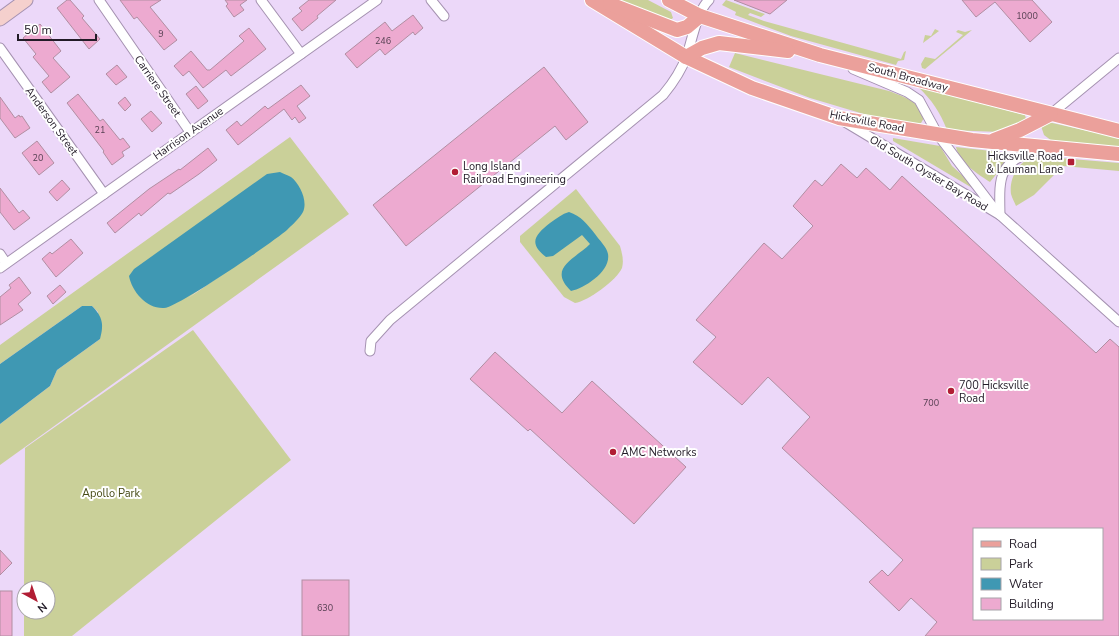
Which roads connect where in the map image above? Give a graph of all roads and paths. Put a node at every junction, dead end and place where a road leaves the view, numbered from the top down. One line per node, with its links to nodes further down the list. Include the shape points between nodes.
1 (26, 0): 12 (main road)
2 (99, 0): 21 (street, Carriere Street)
3 (261, 0): 14 (street)
4 (377, 0): 14 (street, Harrison Avenue)
5 (431, 0): 10 (street)
6 (592, 0): 16 (main road, Hicksville Road)
7 (601, 0): 11 (main road, via 677,30)
8 (669, 0): 11 (main road)
9 (709, 0): 11 (street)
10 (444, 16)
11 (700, 16): 15 (main road, South Broadway); 16 (street)
12 (0, 19)
13 (0, 48): 26 (street, Anderson Street)
14 (301, 54): 21 (street, Harrison Avenue)
15 (820, 55): 16 (main road, via 719,43 702,48); 18 (main road, South Broadway); 22 (street, Old South Oyster Bay Road, via 907,92 919,100)
16 (686, 57): 19 (main road, Hicksville Road, via 767,95); 31 (street, via 671,86 663,95 390,320 372,341)
17 (1119, 58): 18 (street)
18 (1051, 114): 20 (main road, South Broadway); 23 (main road, via 1020,130)
19 (839, 118): 22 (main road, Hicksville Road); 27 (street, Old South Oyster Bay Road)
20 (1119, 131)
21 (190, 132): 26 (street, Harrison Avenue)
22 (938, 135): 23 (main road, Hicksville Road); 27 (street, Old South Oyster Bay Road)
23 (990, 141): 24 (main road, Hicksville Road)
24 (1047, 147): 25 (main road, Hicksville Road); 27 (street, via 1011,161 1002,173)
25 (1119, 154)
26 (104, 194): 29 (street, Harrison Avenue)
27 (1000, 215): 30 (street, Old South Oyster Bay Road)
28 (0, 254): 29 (street)
29 (3, 266)
30 (1119, 322)
31 (370, 351)

